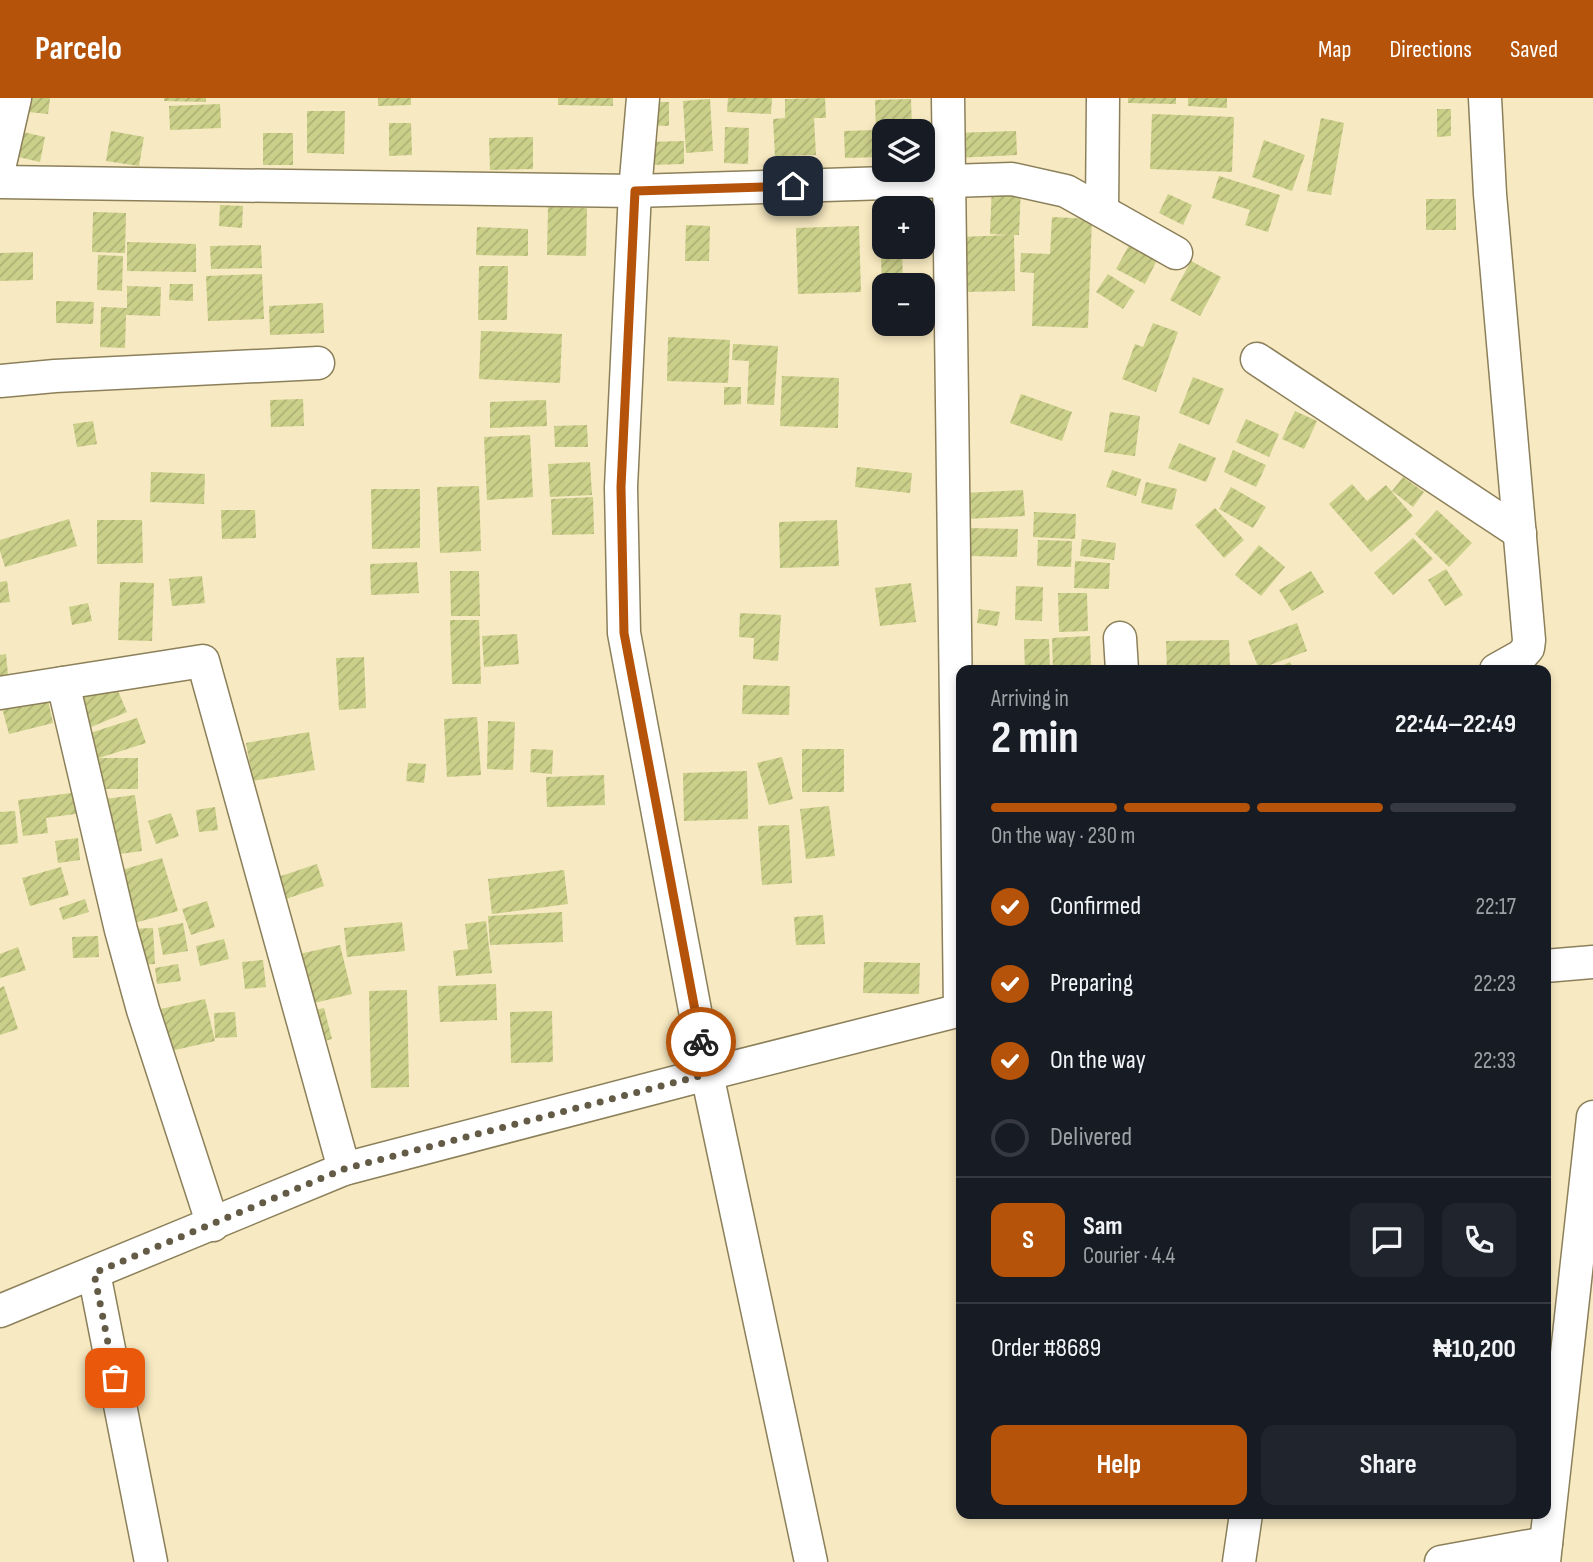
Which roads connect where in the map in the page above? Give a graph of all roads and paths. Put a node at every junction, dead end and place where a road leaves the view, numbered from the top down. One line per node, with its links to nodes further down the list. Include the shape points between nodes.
1 (16, 98): 6 (street)
2 (643, 98): 9 (street)
3 (948, 98): 7 (street)
4 (1103, 98): 10 (street)
5 (1485, 98): 15 (street)
6 (0, 164)
7 (950, 181): 9 (street); 10 (street, via 1012,179 1066,191); 17 (street)
8 (0, 182): 9 (street)
9 (635, 191): 25 (street, via 621,487 624,633)
10 (1102, 211): 11 (street)
11 (1176, 253)
12 (1257, 359): 15 (street)
13 (318, 363): 14 (street)
14 (0, 381)
15 (1520, 533): 19 (street, via 1528,648)
16 (1120, 638): 18 (street)
17 (956, 665)
18 (1122, 665)
19 (1505, 665)
20 (63, 683): 21 (street); 27 (street, via 203,661); 28 (street, via 143,1010)
21 (0, 693)
22 (1593, 962): 23 (street)
23 (1551, 966)
24 (956, 1011): 25 (street)
25 (707, 1074): 27 (street); 36 (street)
26 (1593, 1117): 31 (street)
27 (344, 1169): 28 (street)
28 (213, 1224): 29 (street)
29 (94, 1273): 30 (street); 35 (street)
30 (0, 1311)
31 (1551, 1498)
32 (1245, 1519): 37 (street)
33 (1549, 1519): 34 (street)
34 (1545, 1553): 38 (street)
35 (151, 1562)
36 (811, 1562)
37 (1239, 1562)
38 (1441, 1562)

